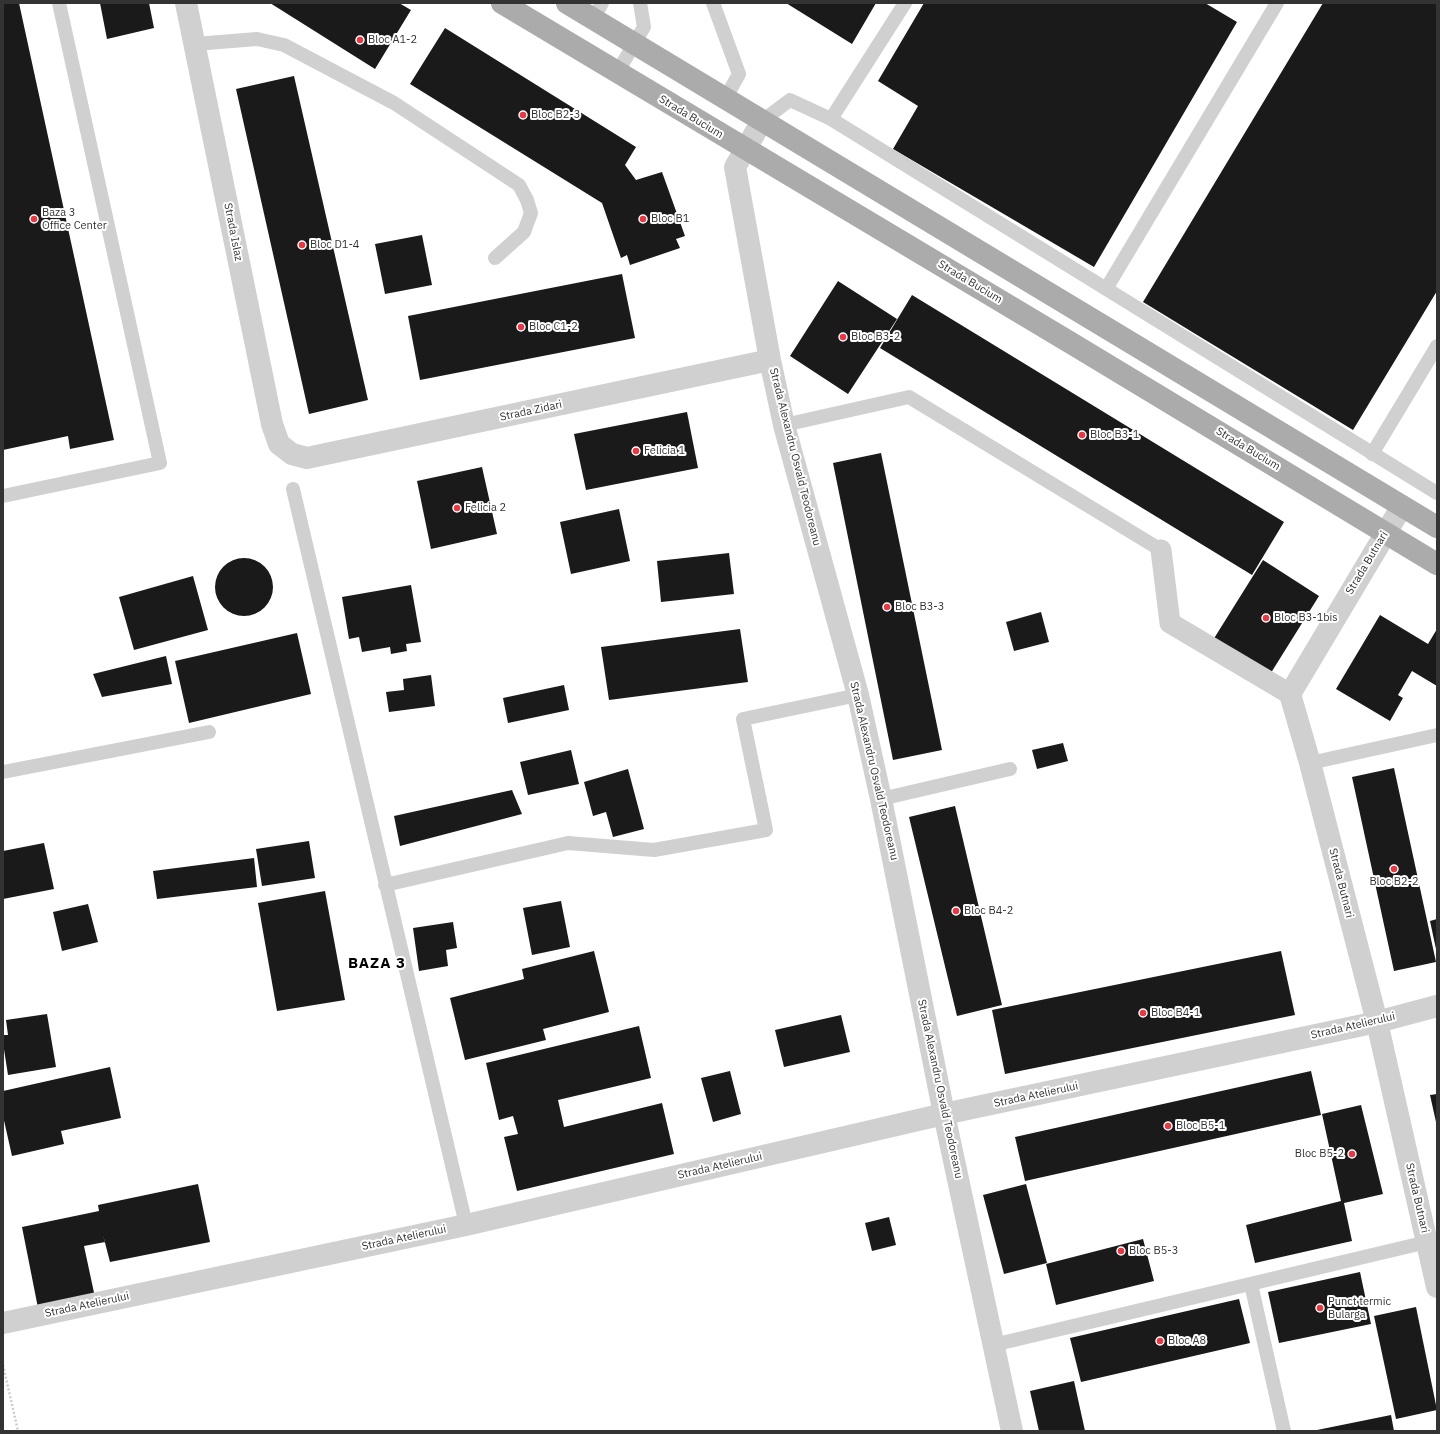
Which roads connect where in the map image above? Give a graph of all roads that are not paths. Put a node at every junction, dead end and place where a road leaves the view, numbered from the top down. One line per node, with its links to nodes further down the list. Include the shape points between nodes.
1 (59, 3): 26 (lane, via 160,463)
2 (186, 3): 10 (street, Strada Islaz)
3 (502, 3): 12 (main road, Strada Bucium)
4 (567, 3): 9 (main road)
5 (640, 3): 11 (lane, via 644,27)
6 (713, 3): 13 (lane, via 739,74)
7 (905, 3): 14 (lane)
8 (1277, 3): 18 (lane)
9 (598, 11): 11 (main road)
10 (195, 44): 17 (lane, via 257,39 284,45 394,103 518,185 531,213 524,232); 22 (street, Strada Islaz, via 272,424 279,444)
11 (634, 44): 12 (lane); 13 (main road)
12 (617, 73): 16 (main road, Strada Bucium)
13 (725, 99): 15 (main road)
14 (831, 119): 15 (lane, via 790,100); 18 (lane)
15 (762, 121): 16 (street, Strada Alexandru Osvald Teodoreanu); 27 (main road)
16 (746, 149): 20 (street, Strada Alexandru Osvald Teodoreanu, via 735,167); 29 (main road, Strada Bucium)
17 (495, 258)
18 (1106, 289): 23 (lane)
19 (1437, 346): 23 (lane)
20 (770, 360): 21 (street, Strada Alexandru Osvald Teodoreanu); 22 (street, Strada Zidari, via 307,458)
21 (784, 425): 30 (lane, via 909,397); 33 (street, Strada Alexandru Osvald Teodoreanu)
22 (292, 454)
23 (1372, 454): 25 (lane)
24 (293, 489): 40 (lane)
25 (1437, 493)
26 (3, 496)
27 (1402, 506): 28 (main road); 29 (street, Strada Butnari)
28 (1437, 528)
29 (1385, 533): 31 (main road, Strada Bucium); 32 (street, Strada Butnari)
30 (1161, 550): 32 (street, via 1170,623)
31 (1437, 564)
32 (1290, 694): 36 (street, Strada Butnari)
33 (858, 695): 39 (street, Strada Alexandru Osvald Teodoreanu); 40 (lane, via 743,719 766,830 654,850 568,843)
34 (209, 732): 38 (lane)
35 (1437, 735): 36 (lane)
36 (1310, 763): 42 (street, Strada Butnari)
37 (1010, 769): 39 (lane)
38 (3, 772)
39 (881, 799): 43 (street, Strada Alexandru Osvald Teodoreanu)
40 (385, 885): 44 (lane)
41 (1437, 1006): 42 (street, Strada Atelierului)
42 (1377, 1022): 43 (street, Strada Atelierului); 45 (street, Strada Butnari)
43 (944, 1114): 44 (street, Strada Atelierului); 49 (street, Strada Alexandru Osvald Teodoreanu)
44 (466, 1225): 48 (street, Strada Atelierului)
45 (1427, 1242): 46 (lane); 47 (street, Strada Butnari)
46 (1251, 1284): 49 (lane); 51 (lane)
47 (1437, 1287)
48 (3, 1323)
49 (993, 1344): 50 (street, Strada Alexandru Osvald Teodoreanu)
50 (1012, 1431)
51 (1284, 1431)

